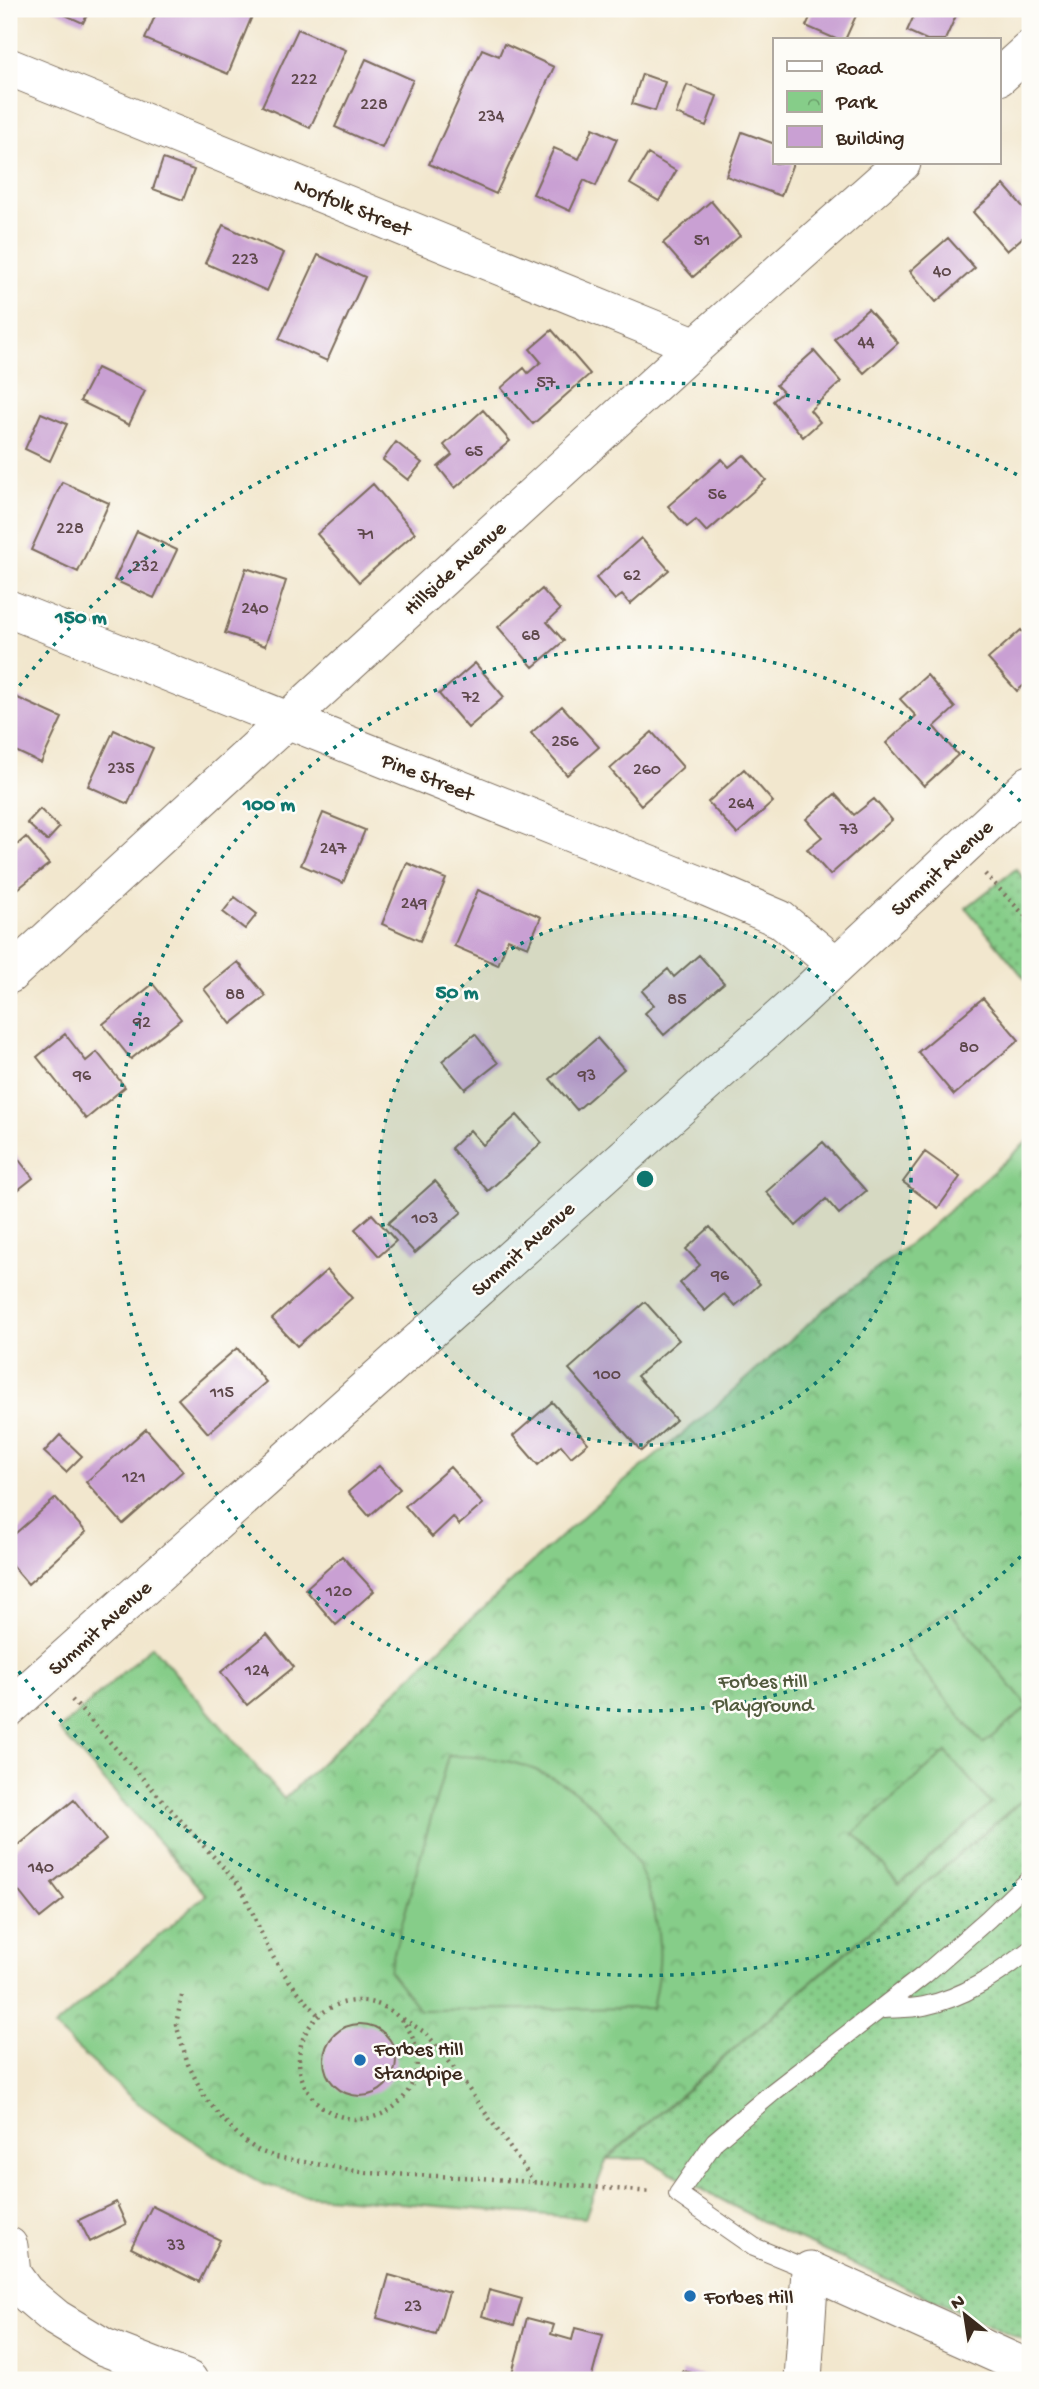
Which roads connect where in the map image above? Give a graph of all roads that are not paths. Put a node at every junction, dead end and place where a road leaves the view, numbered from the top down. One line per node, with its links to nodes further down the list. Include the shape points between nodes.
1 (1030, 49): 3 (street)
2 (9, 67): 5 (street, Norfolk Street)
3 (1000, 76)
4 (901, 164): 5 (street, Hillside Avenue)
5 (696, 346): 7 (street, Hillside Avenue)
6 (9, 609): 7 (street, Pine Street)
7 (286, 720): 9 (street, Pine Street, via 780,919); 10 (street, Hillside Avenue)
8 (1030, 785): 9 (street, Summit Avenue)
9 (835, 965): 11 (street, Summit Avenue)
10 (9, 975)
11 (9, 1708)
12 (1030, 1879): 14 (lane)
13 (1030, 1950): 14 (lane, via 977,1986 942,2001 921,2007)
14 (881, 2008): 16 (lane, via 715,2141 678,2194 754,2247)
15 (9, 2246): 18 (street, via 12,2274 25,2292 56,2318 104,2347)
16 (810, 2270): 17 (street); 19 (street)
17 (1030, 2369)
18 (188, 2380)
19 (803, 2380)

